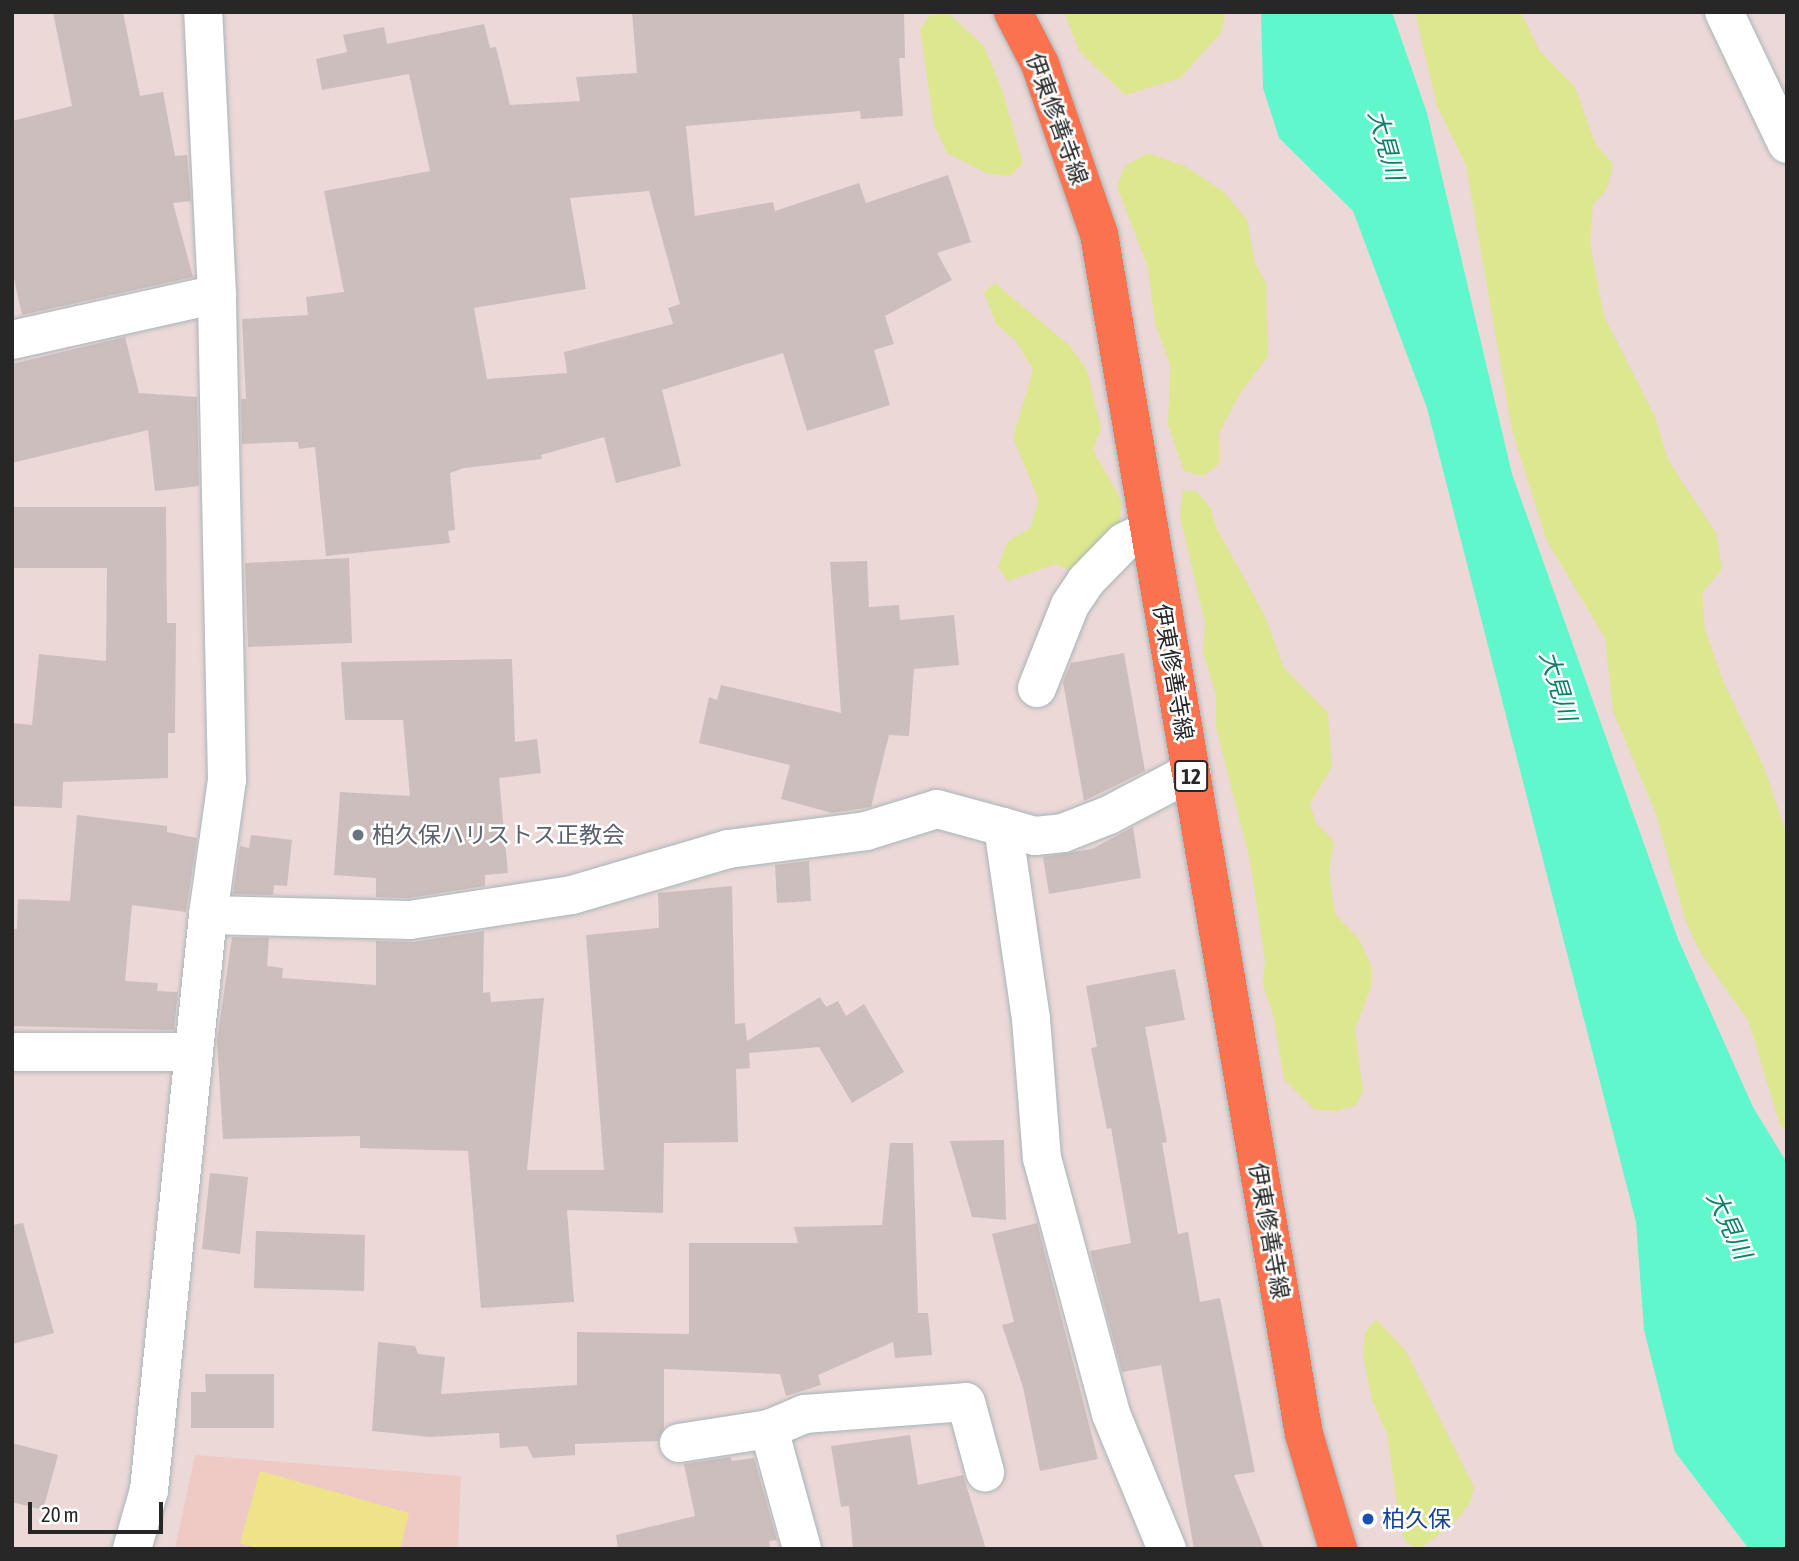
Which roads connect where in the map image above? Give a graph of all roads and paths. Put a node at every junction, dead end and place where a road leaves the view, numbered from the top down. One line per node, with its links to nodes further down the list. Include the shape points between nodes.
1 (204, 12): 5 (street)
2 (1013, 12): 7 (main road, 伊東修善寺線 / 12, via 1040,64 1099,233)
3 (1724, 12): 4 (street)
4 (1787, 144)
5 (217, 294): 6 (street); 11 (street, via 227,780)
6 (12, 340)
7 (1149, 530): 8 (street, via 1124,542 1086,581 1070,605); 9 (main road, 伊東修善寺線 / 12)
8 (1038, 688)
9 (1191, 772): 10 (street, via 1109,815 1063,832 1035,836); 20 (main road, 伊東修善寺線 / 12, via 1304,1434)
10 (1003, 828): 11 (street, via 937,810 866,831 728,849 572,895 410,920); 19 (street, via 1031,1019 1042,1158 1111,1414)
11 (208, 915): 13 (street)
12 (12, 1052): 13 (street)
13 (194, 1052): 17 (street, via 149,1490)
14 (769, 1429): 15 (street); 16 (street, via 804,1414 966,1402); 18 (street)
15 (679, 1443)
16 (985, 1472)
17 (132, 1549)
18 (802, 1549)
19 (1167, 1549)
20 (1338, 1549)

